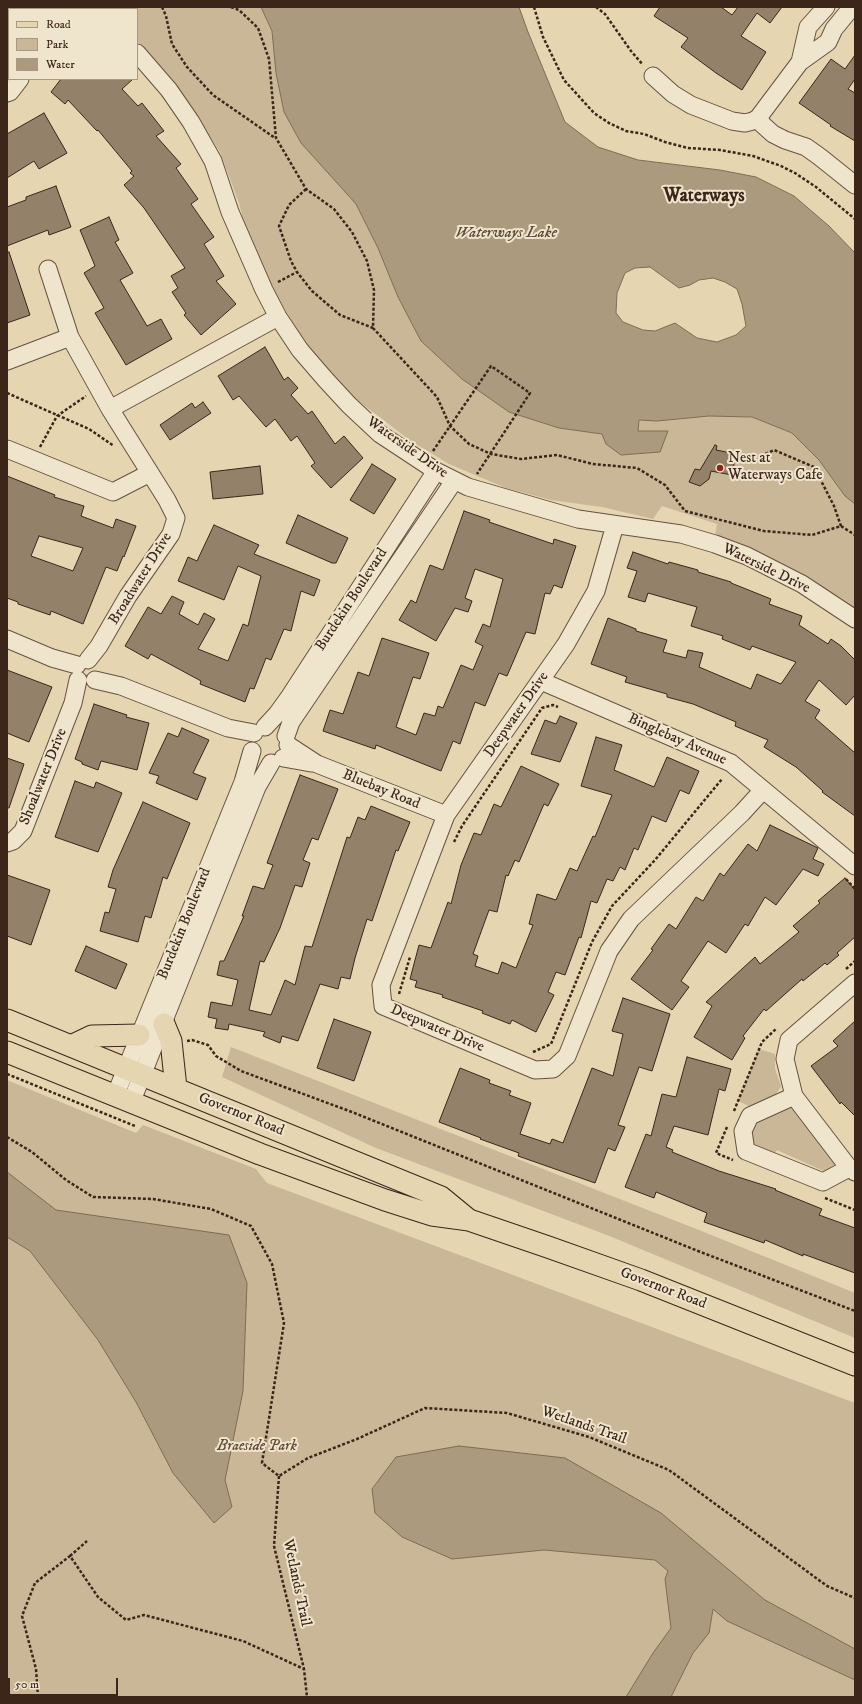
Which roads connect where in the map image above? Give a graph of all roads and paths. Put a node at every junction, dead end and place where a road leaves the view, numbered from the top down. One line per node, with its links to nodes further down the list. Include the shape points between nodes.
1 (162, 7): 13 (path, via 172,44 187,68 213,95)
2 (231, 7): 13 (path, via 239,10 258,28 269,59)
3 (534, 7): 16 (path, via 543,37 564,80 594,113 609,123 626,131 688,148 753,156 781,166 816,188)
4 (596, 7): 9 (path)
5 (826, 7): 8 (street, via 808,27)
6 (852, 7): 8 (street, via 834,29 828,42)
7 (138, 55): 19 (street, Waterside Drive, via 170,90 213,161 230,212)
8 (800, 62): 12 (street)
9 (653, 76): 12 (street, via 673,94 698,108 732,121 745,123)
10 (19, 80): 11 (street)
11 (7, 93)
12 (758, 118): 14 (street, via 773,134 806,147)
13 (276, 138): 15 (path)
14 (855, 185)
15 (306, 189): 18 (path, via 289,205 279,226); 21 (path, via 334,210 352,232 367,260 374,290)
16 (855, 219)
17 (48, 269): 22 (street, Broadwater Drive)
18 (297, 272): 19 (path); 21 (path, via 312,291 340,315)
19 (264, 290): 20 (street, Waterside Drive)
20 (278, 317): 26 (street); 34 (street, Waterside Drive, via 300,350 349,405 380,434)
21 (373, 328): 28 (path, via 437,397)
22 (70, 337): 23 (street); 24 (street, Broadwater Drive)
23 (7, 362)
24 (99, 389): 26 (street, Broadwater Drive); 27 (path)
25 (7, 393): 27 (path)
26 (110, 409): 35 (street, Broadwater Drive)
27 (57, 416): 30 (path, via 89,429); 33 (path)
28 (450, 426): 31 (path, via 469,444); 31 (path, via 491,366 530,393); 34 (path)
29 (7, 449): 33 (street)
30 (119, 450)
31 (491, 454): 36 (path); 38 (path, via 521,459 557,455 593,464 636,468 665,485 684,511 764,531 812,535)
32 (761, 456): 38 (path, via 774,450 814,467)
33 (33, 459): 35 (street, via 114,492)
34 (431, 467): 36 (street, Waterside Drive); 45 (street, Burdekin Boulevard, via 290,696)
35 (150, 472): 42 (street, Broadwater Drive, via 176,518 171,534 128,596)
36 (461, 484): 37 (street, Waterside Drive, via 578,519); 46 (street, Burdekin Boulevard, via 291,722)
37 (615, 525): 40 (street, Waterside Drive, via 681,534 748,556 802,584); 43 (street, Deepwater Drive, via 596,591 566,644)
38 (841, 526): 39 (path)
39 (855, 535)
40 (855, 619)
41 (7, 639): 42 (street)
42 (87, 672): 45 (street); 50 (street, Shoalwater Drive, via 23,831)
43 (541, 681): 48 (street, Binglebay Avenue, via 731,763); 49 (street, Deepwater Drive)
44 (560, 708): 51 (path, via 553,705 542,708 462,826)
45 (255, 739): 46 (street, via 260,761); 46 (street, via 277,728); 59 (street, Burdekin Boulevard, via 243,782)
46 (282, 751): 49 (street, Bluebay Road); 58 (street, Burdekin Boulevard, via 258,787)
47 (717, 775): 63 (path, via 723,779 655,860 612,906 592,942 551,1044)
48 (763, 790): 49 (street, Deepwater Drive, via 631,919 610,951 567,1056 553,1069 535,1070 383,1006 380,985); 52 (street, Binglebay Avenue)
49 (446, 815)
50 (7, 843)
51 (453, 845)
52 (850, 871): 53 (path)
53 (855, 889)
54 (410, 956): 56 (path, via 398,993)
55 (855, 984): 67 (street, via 789,1040 785,1059)
56 (400, 1000)
57 (7, 1020): 61 (main road, Governor Road)
58 (164, 1024): 64 (street, Burdekin Boulevard); 66 (main road, via 171,1041)
59 (139, 1035): 61 (main road, via 92,1036); 64 (street, Burdekin Boulevard)
60 (183, 1042): 73 (path, via 192,1040 208,1045 216,1056 241,1071 352,1112)
61 (71, 1046): 64 (main road, Governor Road)
62 (7, 1052): 68 (main road, Governor Road)
63 (532, 1052)
64 (134, 1071): 66 (main road, Governor Road); 68 (street, Burdekin Boulevard)
65 (7, 1074): 69 (path)
66 (176, 1088): 72 (main road, Governor Road, via 441,1197)
67 (794, 1096): 71 (street); 71 (street, via 750,1116 743,1131 746,1151 823,1182)
68 (123, 1100): 72 (main road, Governor Road, via 385,1200 432,1215)
69 (135, 1126)
70 (7, 1137): 75 (path, via 32,1152 66,1180 93,1197 154,1199 211,1209 251,1226 272,1264 284,1323 262,1463)
71 (852, 1170)
72 (469, 1220): 74 (main road, Governor Road, via 641,1280)
73 (855, 1311)
74 (855, 1365)
75 (279, 1476): 78 (path, Wetlands Trail, via 308,1458 425,1408 507,1413 589,1437 669,1470 827,1586); 79 (path, Wetlands Trail, via 274,1546)
76 (86, 1541): 77 (path)
77 (70, 1556): 79 (path, via 98,1597 126,1620 144,1615 243,1641); 80 (path, via 35,1583 22,1616 36,1669)
78 (855, 1598)
79 (304, 1669): 81 (path, Wetlands Trail)
80 (38, 1697)
81 (306, 1697)

